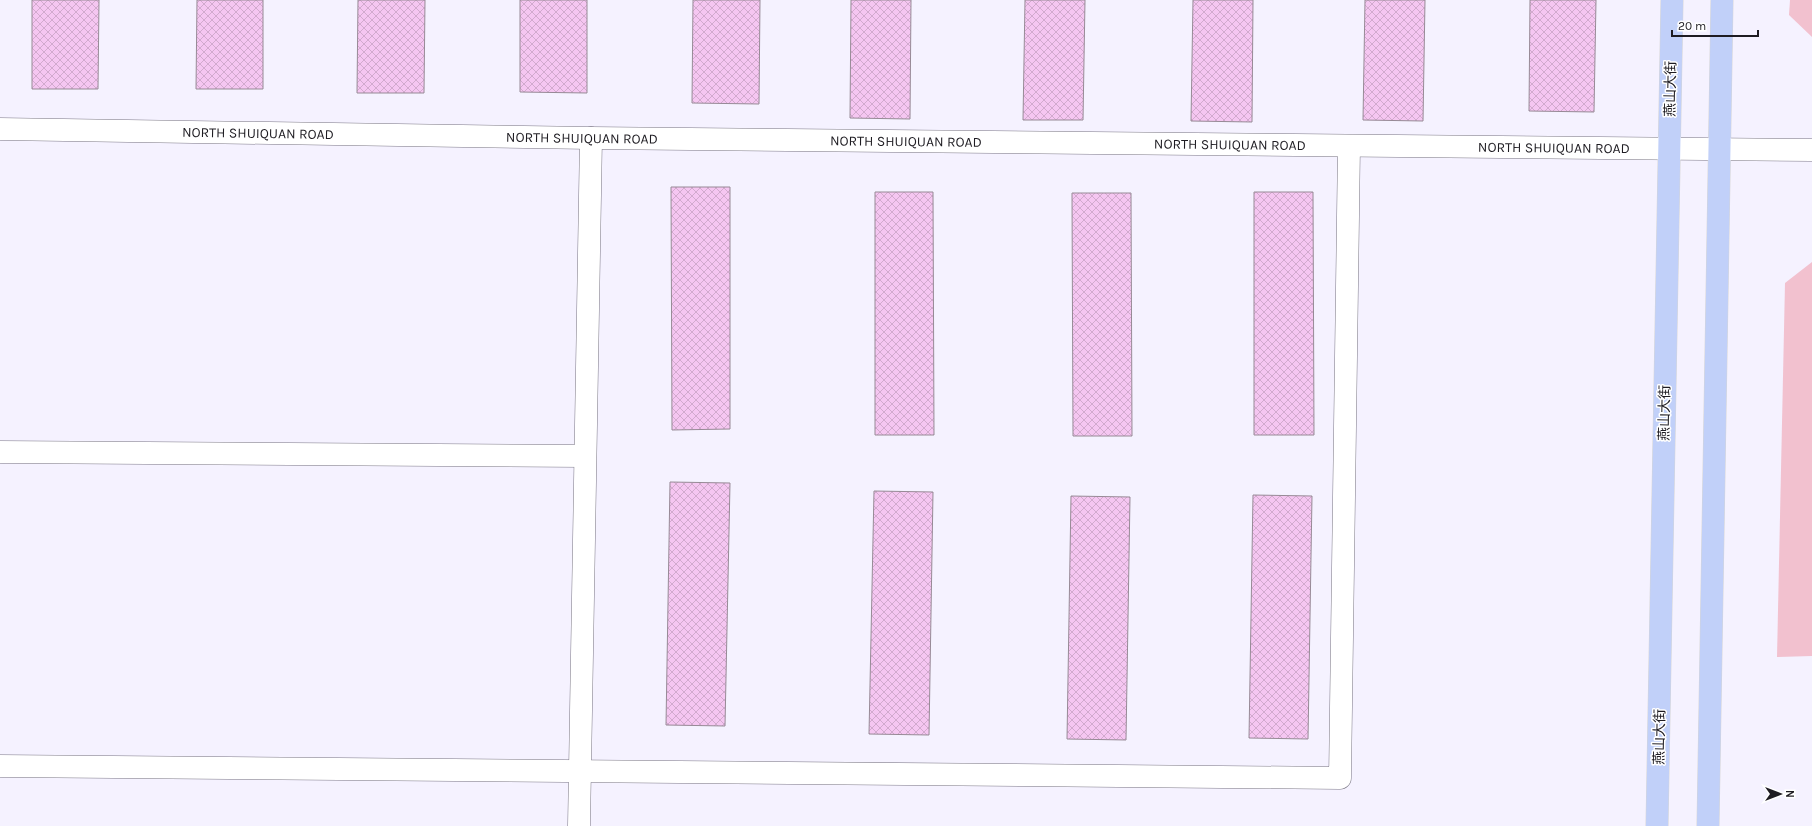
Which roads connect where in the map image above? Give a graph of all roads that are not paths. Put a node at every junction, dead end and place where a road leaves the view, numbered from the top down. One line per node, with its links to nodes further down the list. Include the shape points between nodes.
1 (1672, 0): 6 (main road, 燕山大街)
2 (1722, 0): 7 (main road)
3 (0, 129): 4 (street, NORTH SHUIQUAN ROAD)
4 (591, 138): 5 (street, NORTH SHUIQUAN ROAD); 10 (street)
5 (1348, 146): 6 (street, NORTH SHUIQUAN ROAD); 12 (street, via 1340,778)
6 (1669, 149): 7 (street, NORTH SHUIQUAN ROAD); 14 (main road, 燕山大街)
7 (1719, 149): 8 (street, NORTH SHUIQUAN ROAD); 15 (main road)
8 (1812, 150)
9 (0, 452): 10 (street)
10 (585, 456): 12 (street)
11 (0, 766): 12 (street)
12 (580, 770): 13 (street)
13 (579, 826)
14 (1657, 826)
15 (1708, 826)

